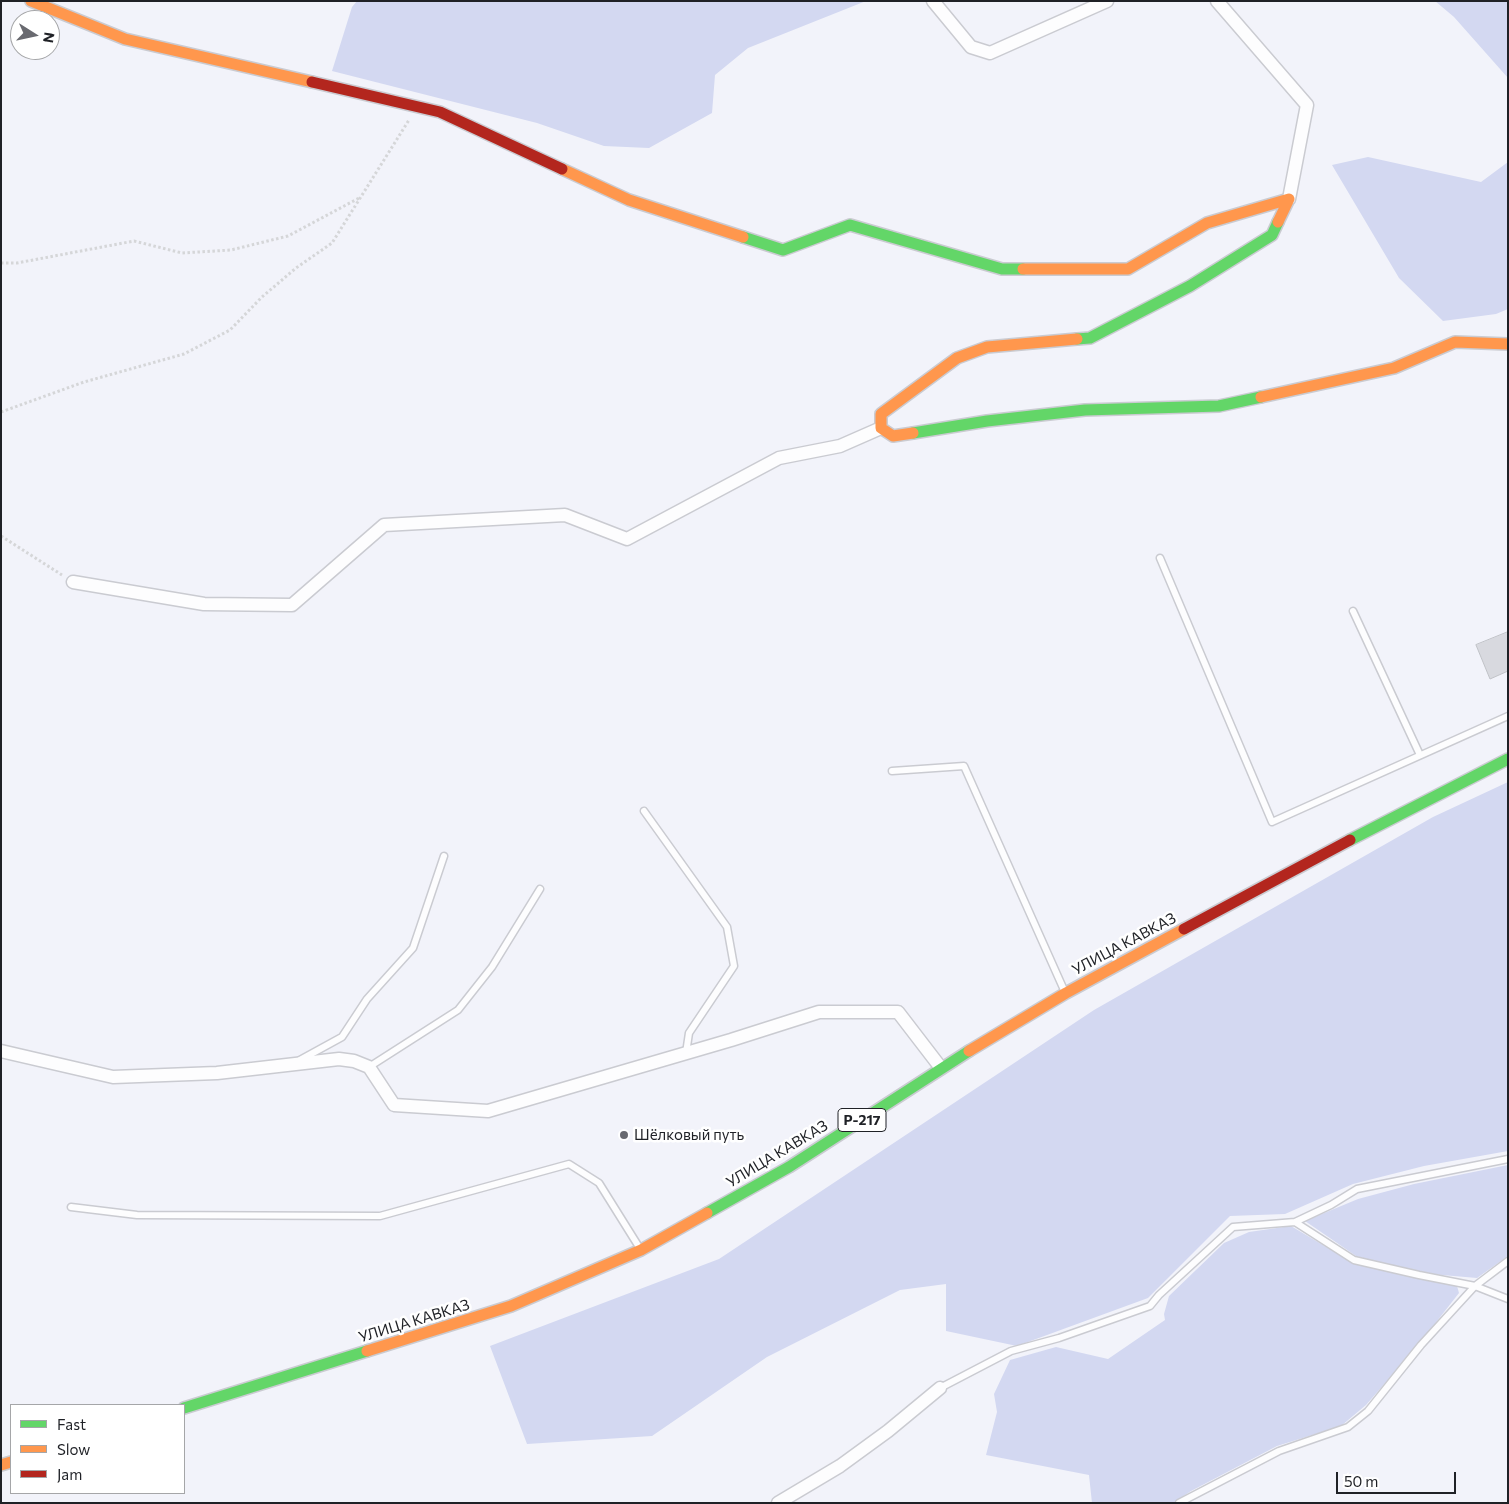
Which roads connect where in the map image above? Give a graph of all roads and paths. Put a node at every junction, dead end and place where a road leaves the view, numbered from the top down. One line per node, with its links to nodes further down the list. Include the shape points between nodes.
1 (31, 1): 5 (main road, via 125,39)
2 (933, 1): 3 (street, via 971,47 990,53)
3 (1107, 1)
4 (1216, 1): 7 (street, via 1307,105)
5 (417, 106): 6 (path); 7 (main road, via 440,112 629,200 782,250 850,225 1002,269 1128,270 1207,224)
6 (361, 197): 8 (path, via 288,236 231,250 182,253 134,241 16,264); 10 (path, via 332,243 296,268 230,330 184,354 84,382)
7 (1289, 198): 11 (main road, via 1272,235 1190,286 1090,338 987,346 957,358 881,414)
8 (1, 263)
9 (1508, 344): 11 (main road, via 1455,342 1394,368 1219,406 1085,410 893,436)
10 (1, 412)
11 (881, 428): 14 (street, via 840,446 779,458 627,539 565,515 384,525 292,605 204,604)
12 (1, 536): 14 (path)
13 (1160, 558): 17 (lane, via 1272,822)
14 (73, 582)
15 (1353, 611): 17 (lane)
16 (1508, 716): 17 (lane)
17 (1420, 755)
18 (1508, 759): 23 (main road, УЛИЦА КАВКАЗ / Р-217, via 1289,872)
19 (892, 771): 23 (lane, via 964,766)
20 (644, 811): 25 (lane, via 727,926 734,966 689,1032)
21 (444, 856): 26 (lane, via 413,948 367,999 342,1037)
22 (540, 888): 27 (lane, via 492,967 458,1010)
23 (1066, 993): 28 (main road, УЛИЦА КАВКАЗ / Р-217)
24 (1, 1051): 26 (street, via 113,1077 217,1073)
25 (686, 1053): 27 (street, via 488,1111 394,1105); 28 (street, via 819,1012 898,1012)
26 (292, 1065): 27 (street, via 340,1059)
27 (369, 1067)
28 (941, 1068): 32 (main road, УЛИЦА КАВКАЗ / Р-217, via 789,1167)
29 (1508, 1159): 31 (lane, via 1357,1189)
30 (71, 1207): 32 (lane, via 137,1215 380,1216 569,1164 599,1183)
31 (1295, 1222): 34 (lane, via 1354,1260); 36 (lane, via 1232,1227 1150,1306 1011,1351)
32 (641, 1250): 37 (main road, УЛИЦА КАВКАЗ / Р-217, via 510,1306)
33 (1508, 1261): 34 (lane)
34 (1474, 1286): 35 (lane); 39 (lane, via 1368,1411 1348,1427 1279,1450)
35 (1508, 1299)
36 (940, 1388): 38 (street, via 848,1460)
37 (185, 1408)
38 (778, 1503)
39 (1179, 1503)

